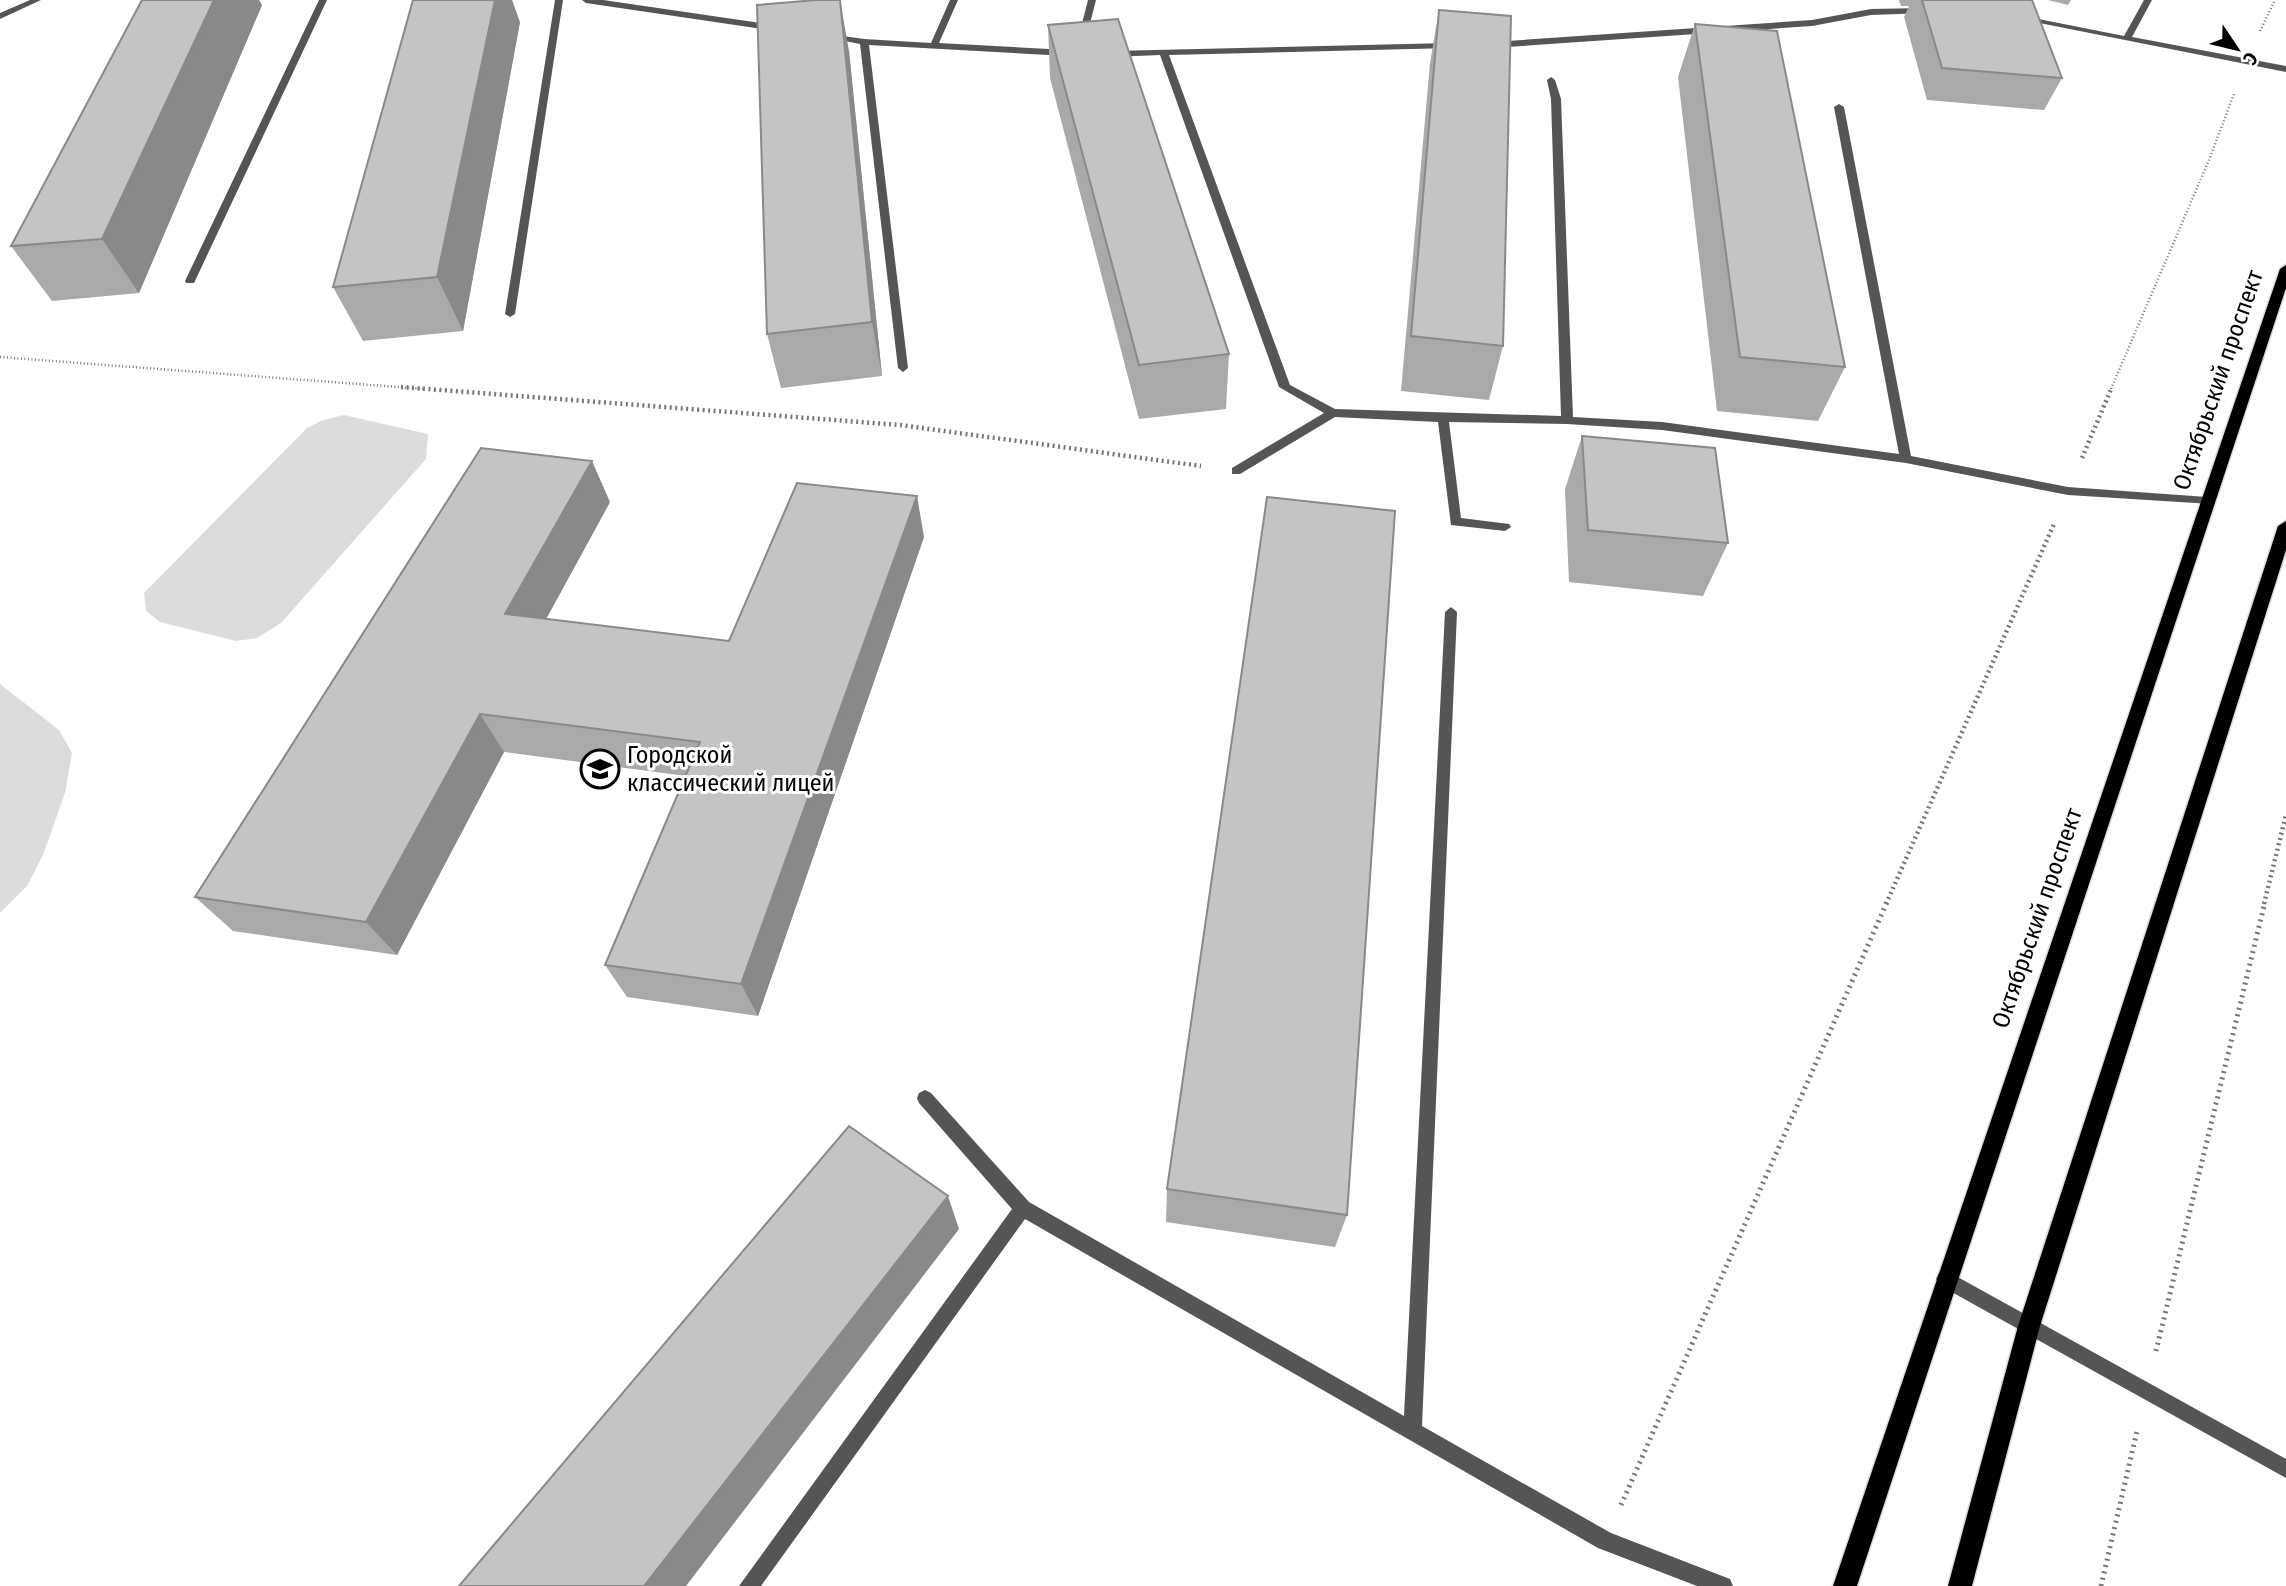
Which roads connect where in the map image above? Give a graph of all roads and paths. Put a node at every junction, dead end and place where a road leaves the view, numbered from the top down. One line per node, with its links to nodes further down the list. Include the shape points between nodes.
1 (37, 0): 10 (lane)
2 (323, 0): 26 (lane)
3 (559, 0): 27 (lane)
4 (586, 0): 12 (lane)
5 (954, 0): 17 (lane)
6 (1092, 0): 17 (lane, via 1078,53)
7 (2148, 0): 14 (lane)
8 (2275, 0): 21 (path)
9 (1934, 11): 16 (lane, via 1871,12 1812,23)
10 (0, 16)
11 (2011, 17): 14 (lane)
12 (785, 30)
13 (824, 36): 15 (lane)
14 (2127, 37): 21 (lane)
15 (864, 42): 17 (lane); 29 (lane)
16 (1488, 45)
17 (934, 46)
18 (1461, 46): 20 (lane)
19 (1103, 54): 20 (lane)
20 (1164, 54): 30 (lane, via 1285,387)
21 (2246, 61): 22 (lane); 35 (path, via 2209,160)
22 (2286, 69)
23 (1551, 80): 32 (lane, via 1556,99)
24 (1839, 107): 33 (lane)
25 (2286, 268): 36 (main road, Октябрьский проспект)
26 (190, 281)
27 (510, 314)
28 (0, 357): 34 (path, via 900,425)
29 (903, 368)
30 (1333, 413): 31 (lane); 34 (lane)
31 (1443, 418): 32 (lane); 38 (lane, via 1455,522)
32 (1567, 420): 33 (lane, via 1662,426)
33 (1906, 460): 35 (lane)
34 (1236, 471)
35 (2068, 491): 36 (lane); 48 (path)
36 (2207, 501): 43 (main road, Октябрьский проспект)
37 (2286, 526): 44 (main road)
38 (1505, 527)
39 (1451, 612): 46 (lane)
40 (2286, 815): 45 (path)
41 (925, 1098): 42 (lane)
42 (1023, 1208): 46 (lane); 49 (lane)
43 (1945, 1279): 44 (lane); 51 (main road, Октябрьский проспект)
44 (2029, 1326): 45 (lane); 52 (main road)
45 (2147, 1390): 47 (lane); 53 (path)
46 (1413, 1430): 48 (lane)
47 (2286, 1469)
48 (1605, 1541): 50 (lane)
49 (750, 1586)
50 (1723, 1586)
51 (1845, 1586)
52 (1960, 1586)
53 (2101, 1586)

